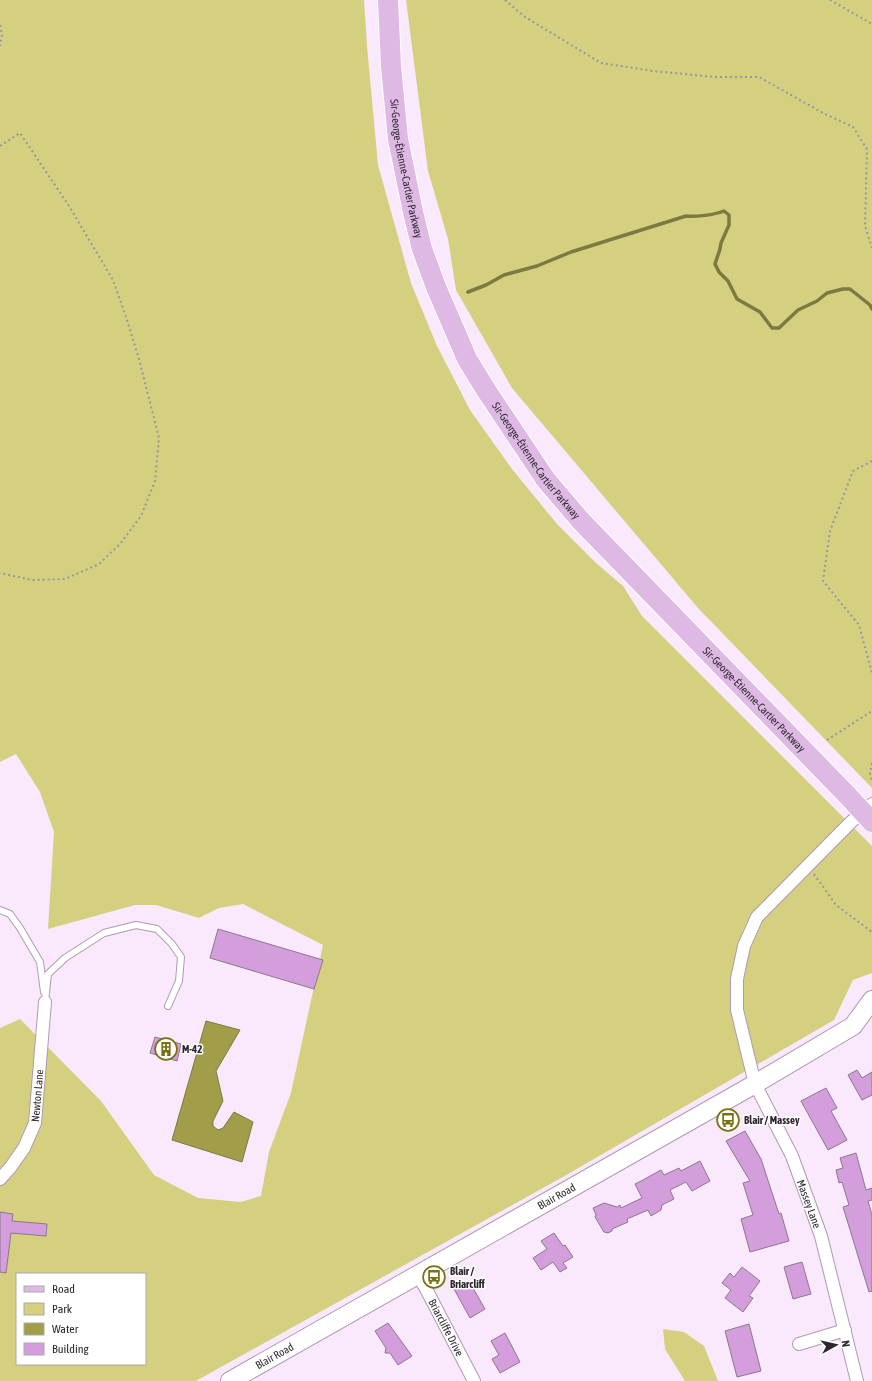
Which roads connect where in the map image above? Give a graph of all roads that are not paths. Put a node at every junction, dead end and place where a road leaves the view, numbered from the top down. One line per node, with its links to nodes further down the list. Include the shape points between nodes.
1 (388, 0): 3 (main road, Sir-George-Étienne-Cartier Parkway, bridge, via 398,139 411,206 422,249 467,359 546,480 581,521)
2 (872, 804): 8 (street, Massey Lane, via 757,917 744,946 736,979 737,1010)
3 (872, 822)
4 (0, 910): 6 (lane, via 10,914 40,962)
5 (872, 1000): 8 (street, Blair Road, via 853,1026)
6 (45, 1002): 7 (lane, via 48,974 65,958 104,933 136,925 157,929 181,957 179,981); 9 (street, Newton Lane, via 35,1123 24,1148)
7 (168, 1006)
8 (755, 1084): 10 (street, Blair Road); 11 (street, Massey Lane, via 792,1156 821,1236)
9 (0, 1179)
10 (417, 1275): 13 (street, Blair Road); 14 (street, Briarcliffe Drive)
11 (845, 1330): 12 (street); 15 (street, Massey Lane)
12 (799, 1344)
13 (230, 1381)
14 (474, 1381)
15 (857, 1381)

